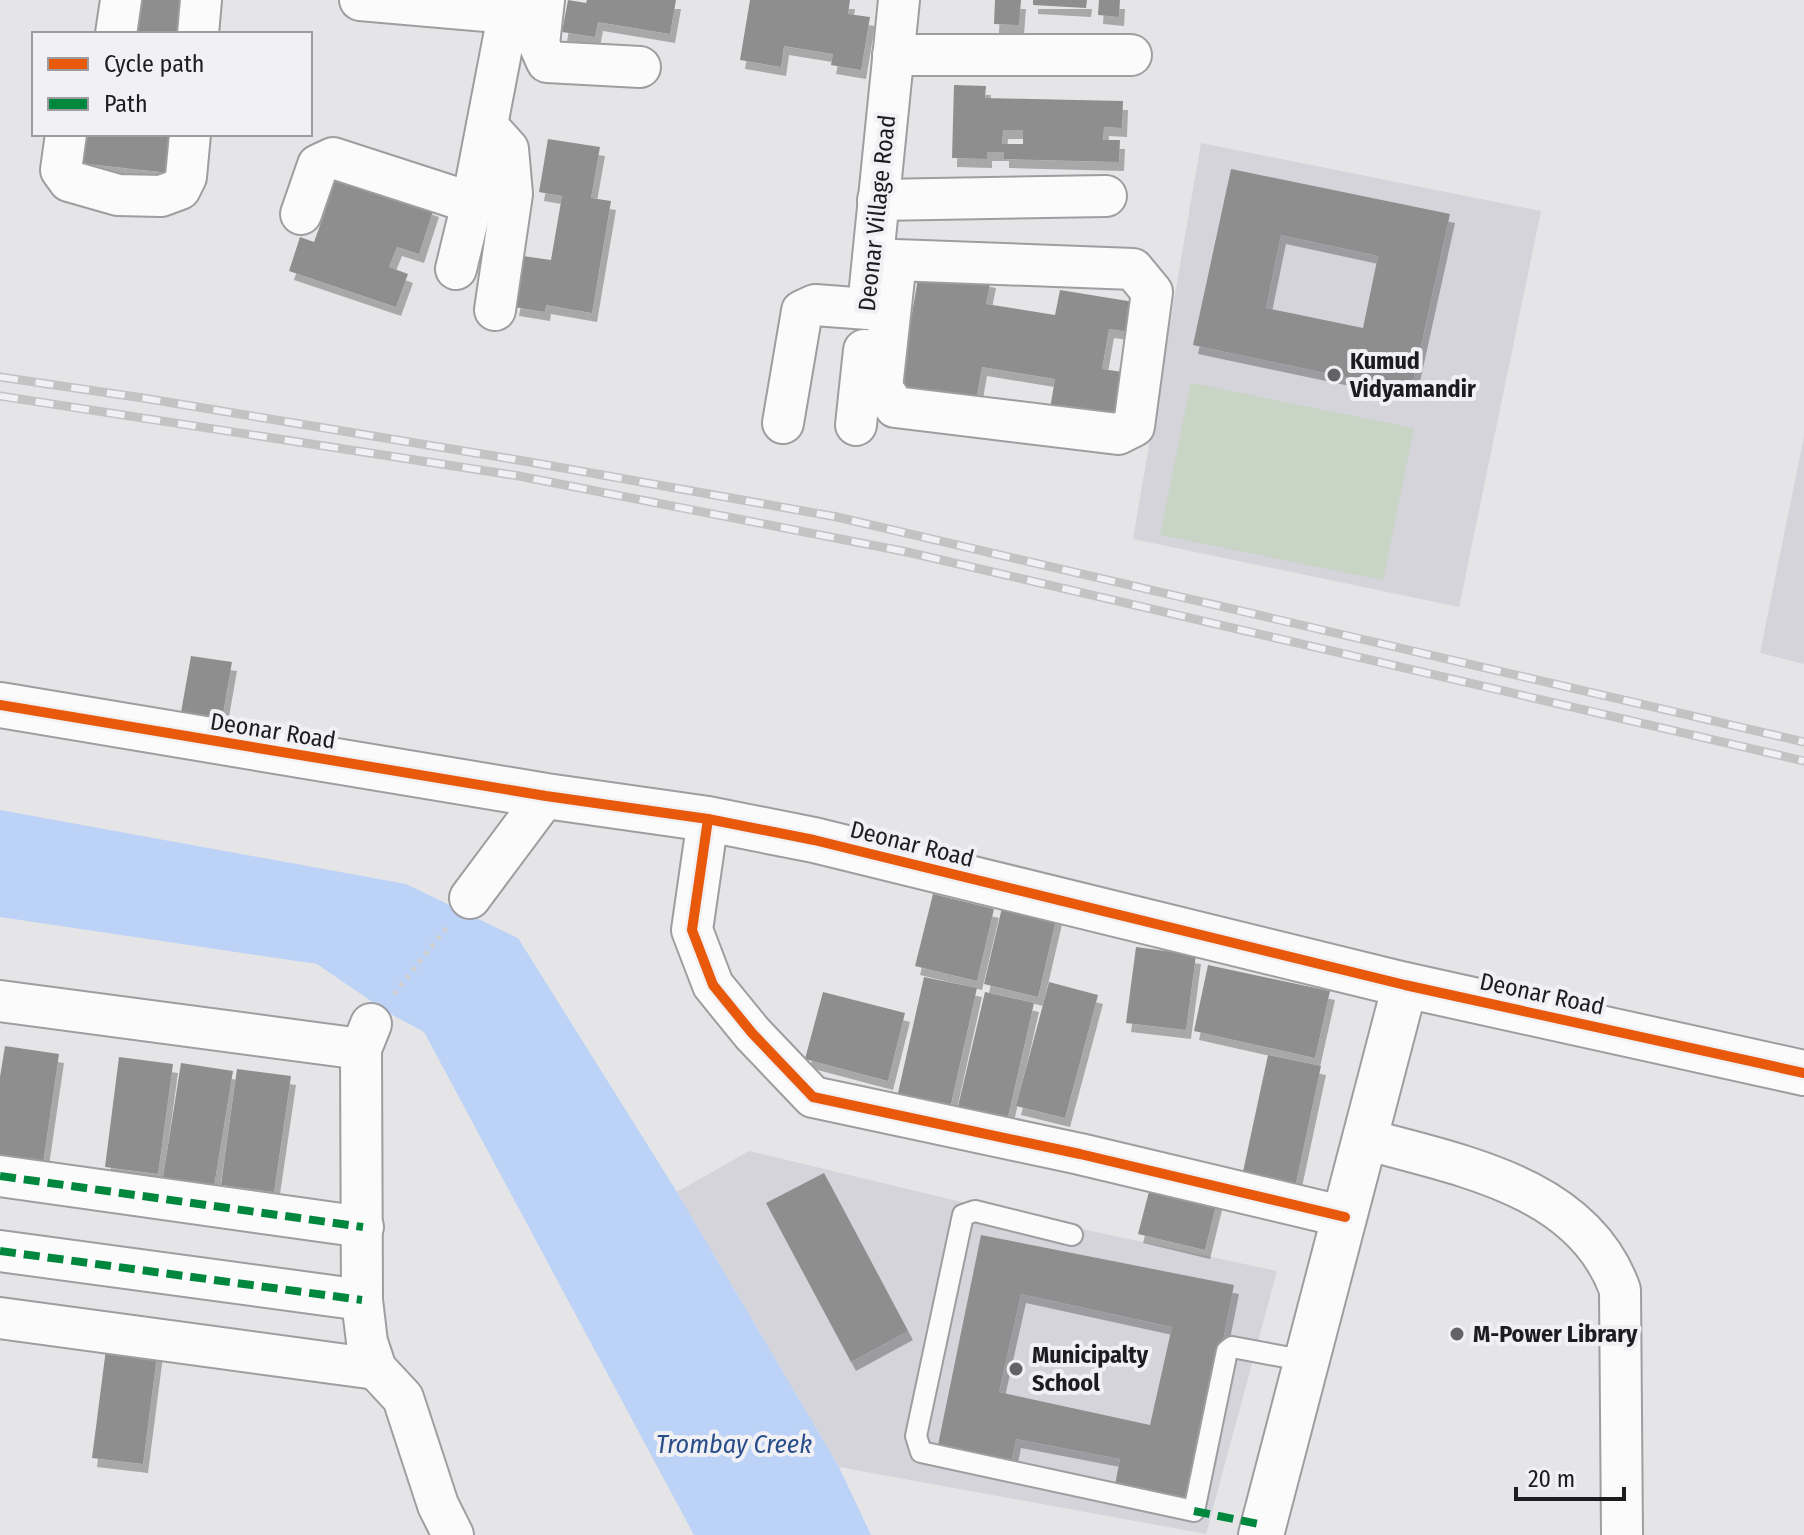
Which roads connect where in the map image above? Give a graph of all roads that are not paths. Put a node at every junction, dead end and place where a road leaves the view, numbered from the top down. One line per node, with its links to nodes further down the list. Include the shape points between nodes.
1 (121, 0): 6 (street)
2 (201, 0): 7 (street)
3 (360, 0): 5 (street)
4 (899, 0): 8 (street, Deonar Village Road)
5 (521, 4): 10 (street, via 547,62); 11 (street)
6 (116, 32)
7 (198, 32)
8 (893, 55): 9 (street); 15 (street, Deonar Village Road)
9 (1131, 55)
10 (640, 67)
11 (487, 126): 16 (street); 21 (street, via 508,149 512,194)
12 (66, 136): 13 (street, via 61,170 69,181 118,195 161,196 180,189 186,177)
13 (190, 136)
14 (1106, 196): 15 (street)
15 (878, 200): 18 (street, Deonar Village Road)
16 (472, 203): 17 (street, via 333,158 318,165); 19 (street)
17 (301, 214)
18 (884, 260): 18 (street, via 1133,269 1152,292 1134,426 1118,434 895,407 882,388); 20 (street, Deonar Village Road)
19 (456, 269)
20 (868, 309): 22 (street, via 815,305 802,311); 23 (street, Deonar Village Road)
21 (495, 310)
22 (783, 423)
23 (856, 425)
24 (0, 705): 25 (street, Deonar Road)
25 (546, 796): 26 (street, Deonar Road); 27 (street)
26 (708, 819): 28 (street, Deonar Road); 33 (street, via 692,930 713,985 813,1097)
27 (470, 898)
28 (1405, 985): 30 (street, Deonar Road); 31 (street)
29 (0, 1001): 34 (street, via 366,1036)
30 (1804, 1073)
31 (1365, 1139): 33 (street); 43 (street, via 1523,1189 1558,1208 1598,1245 1620,1290)
32 (0, 1176): 34 (street)
33 (1345, 1217): 39 (street)
34 (363, 1227): 37 (street)
35 (1072, 1235): 39 (lane, via 975,1211 963,1215 916,1436 921,1452 1194,1511 1227,1351 1232,1347)
36 (0, 1251): 37 (street)
37 (362, 1300): 40 (street)
38 (0, 1318): 40 (street)
39 (1307, 1361): 42 (street)
40 (376, 1369): 41 (street, via 403,1398)
41 (453, 1535)
42 (1261, 1535)
43 (1622, 1535)

